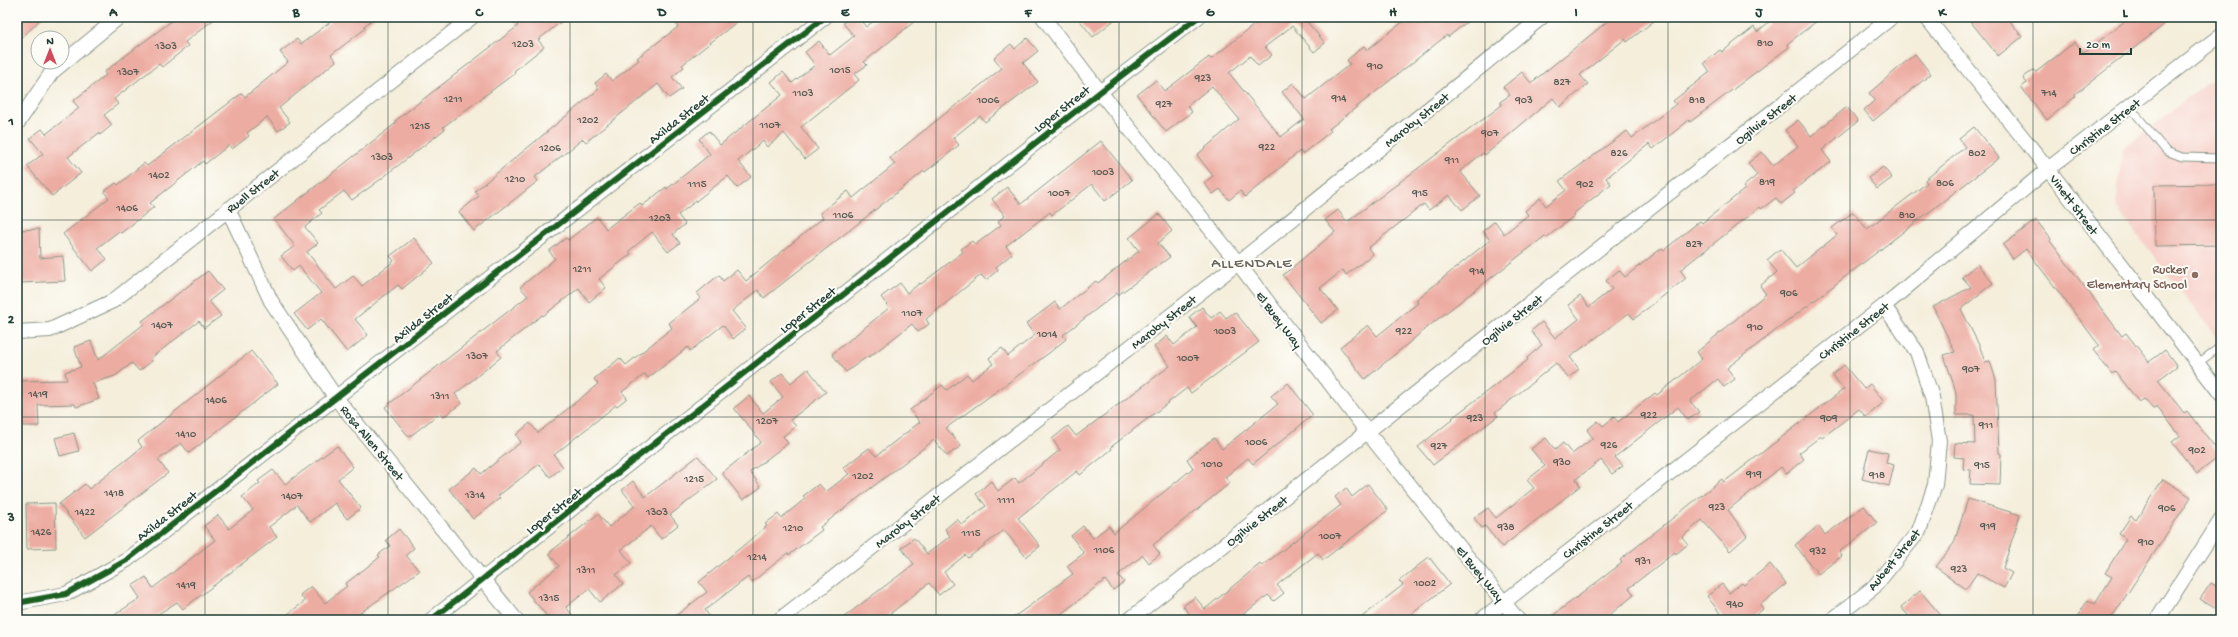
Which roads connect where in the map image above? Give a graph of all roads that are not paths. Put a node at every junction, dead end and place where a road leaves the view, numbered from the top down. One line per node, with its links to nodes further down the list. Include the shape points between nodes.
1 (119, 17): 12 (street, via 52,72)
2 (472, 17): 15 (street, Ruell Street)
3 (825, 17): 22 (street, Axilda Street)
4 (1043, 17): 10 (street, El Buey Way)
5 (1198, 17): 10 (street, Loper Street)
6 (1542, 17): 16 (street, Maroby Street)
7 (1892, 17): 23 (street, Ogilvie Street)
8 (1926, 17): 14 (street, Vinett Street)
9 (2221, 35): 11 (street, Christine Street)
10 (1100, 92): 16 (street, El Buey Way); 25 (street, Loper Street)
11 (2130, 107): 13 (lane, via 2166,151 2182,157); 14 (street, Christine Street)
12 (17, 124)
13 (2221, 158)
14 (2048, 168): 17 (street, Christine Street); 20 (street, Vinett Street)
15 (228, 209): 18 (street, Ruell Street, via 113,301 50,330); 22 (street, Rosa Allen Street, via 271,301)
16 (1238, 263): 23 (street, El Buey Way); 30 (street, Maroby Street)
17 (1884, 306): 26 (street, Christine Street); 34 (street, Aubert Street, via 1917,352 1932,397 1939,441 1935,485 1919,531 1874,587)
18 (17, 332)
19 (2221, 346): 20 (lane)
20 (2198, 364): 21 (street, Vinett Street)
21 (2221, 394)
22 (336, 398): 25 (street, Rosa Allen Street); 27 (street, Axilda Street, via 127,560 66,594)
23 (1368, 433): 26 (street, El Buey Way); 31 (street, Ogilvie Street)
24 (2221, 520): 35 (street)
25 (484, 579): 28 (street, Loper Street); 29 (street, Rosa Allen Street)
26 (1504, 602): 32 (street, Christine Street); 33 (street, El Buey Way)
27 (17, 603)
28 (431, 620)
29 (516, 620)
30 (779, 620)
31 (1129, 620)
32 (1481, 620)
33 (1518, 620)
34 (1832, 620)
35 (2158, 620)

